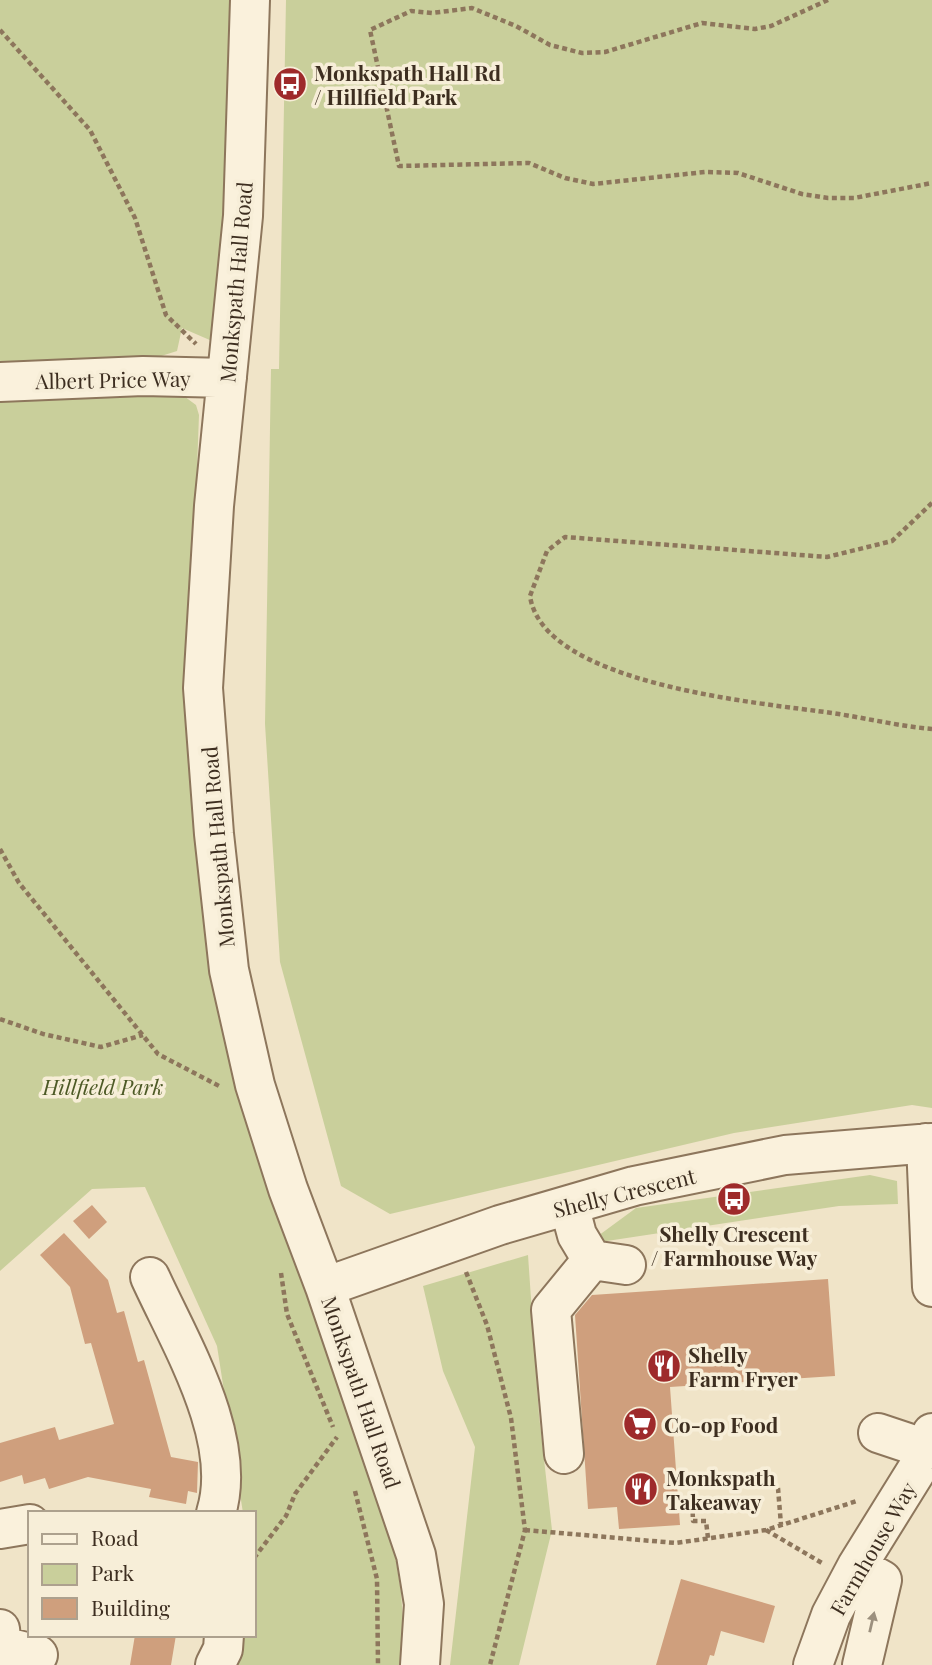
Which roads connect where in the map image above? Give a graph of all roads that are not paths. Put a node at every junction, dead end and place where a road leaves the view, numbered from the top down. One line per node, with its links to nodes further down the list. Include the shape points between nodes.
1 (250, 0): 2 (street, Monkspath Hall Road, via 243,216)
2 (227, 378): 3 (street, Albert Price Way); 7 (street, Monkspath Hall Road, via 203,688 214,834 229,970 255,1085)
3 (0, 382)
4 (929, 1143): 5 (street, Shelly Crescent, via 785,1155 634,1186); 8 (street)
5 (569, 1205): 7 (street, Shelly Crescent, via 453,1240); 11 (street, via 577,1235 609,1262 551,1310)
6 (150, 1277): 12 (street, via 212,1412 220,1478)
7 (325, 1287): 20 (street, Monkspath Hall Road, via 416,1555 424,1604)
8 (932, 1287)
9 (878, 1433): 10 (street)
10 (930, 1442): 15 (street, Farmhouse Way)
11 (564, 1454)
12 (217, 1509)
13 (28, 1524): 14 (street)
14 (0, 1529)
15 (863, 1575): 21 (street, Farmhouse Way, via 831,1615); 22 (street, one-way to 15)
16 (224, 1637): 19 (street)
17 (1, 1643): 18 (street)
18 (38, 1655)
19 (215, 1665)
20 (420, 1665)
21 (813, 1665)
22 (862, 1665)

